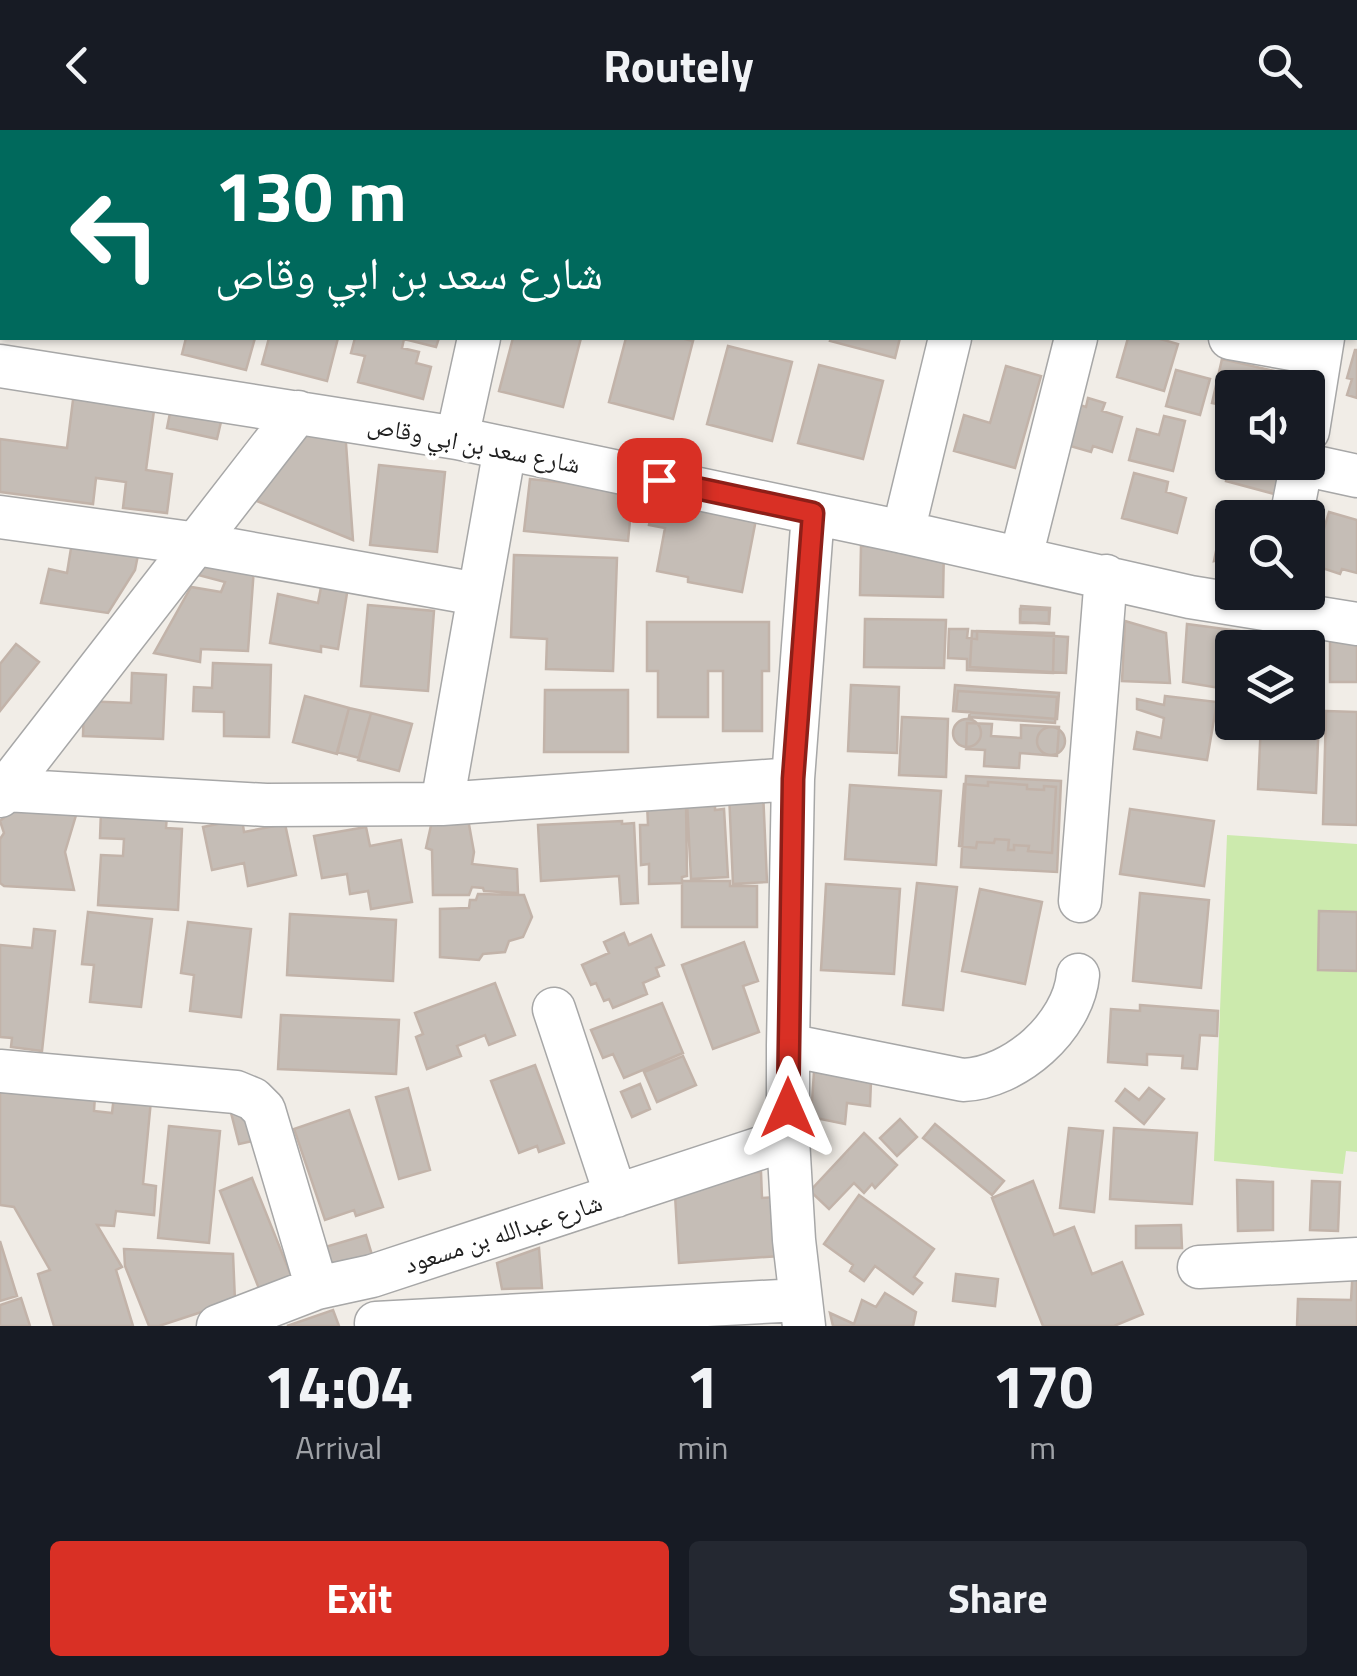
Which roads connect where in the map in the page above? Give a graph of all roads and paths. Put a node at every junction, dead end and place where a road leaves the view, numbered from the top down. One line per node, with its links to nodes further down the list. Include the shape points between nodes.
1 (2, 340): 7 (street)
2 (478, 340): 9 (street)
3 (950, 340): 15 (street)
4 (1076, 340): 17 (street)
5 (1253, 340): 6 (street)
6 (1321, 346)
7 (18, 368): 8 (street, شارع سعد بن ابي وقاص)
8 (298, 412): 9 (street, شارع سعد بن ابي وقاص); 16 (street)
9 (458, 438): 10 (street, شارع سعد بن ابي وقاص)
10 (505, 448): 13 (street, شارع سعد بن ابي وقاص); 19 (street)
11 (1325, 468): 12 (street)
12 (1357, 476)
13 (813, 513): 15 (street, شارع سعد بن ابي وقاص); 23 (street)
14 (0, 517): 16 (street)
15 (903, 532): 17 (street, شارع سعد بن ابي وقاص)
16 (198, 544): 19 (street); 24 (street)
17 (1022, 558): 18 (street, شارع سعد بن ابي وقاص)
18 (1106, 576): 20 (street, شارع سعد بن ابي وقاص); 26 (street)
19 (478, 594): 25 (street)
20 (1215, 598)
21 (1304, 610): 22 (street, شارع سعد بن ابي وقاص)
22 (1357, 624)
23 (793, 779): 25 (street); 29 (street)
24 (2, 793): 25 (street, via 266,805)
25 (442, 804)
26 (1080, 901)
27 (1078, 975): 29 (street, via 1074,998 1046,1037 1017,1063 980,1079)
28 (554, 1009): 32 (street)
29 (788, 1045): 31 (street)
30 (0, 1071): 36 (street, via 236,1092 252,1099 264,1110)
31 (788, 1139): 32 (street, شارع عبدالله بن مسعود); 37 (street)
32 (616, 1196): 35 (street, شارع عبدالله بن مسعود)
33 (1357, 1259): 34 (street)
34 (1199, 1267)
35 (372, 1276): 36 (street, شارع عبدالله بن مسعود); 39 (street)
36 (317, 1288): 40 (street, شارع عبدالله بن مسعود)
37 (802, 1313): 38 (street)
38 (690, 1316): 39 (street)
39 (376, 1324)
40 (218, 1326)

